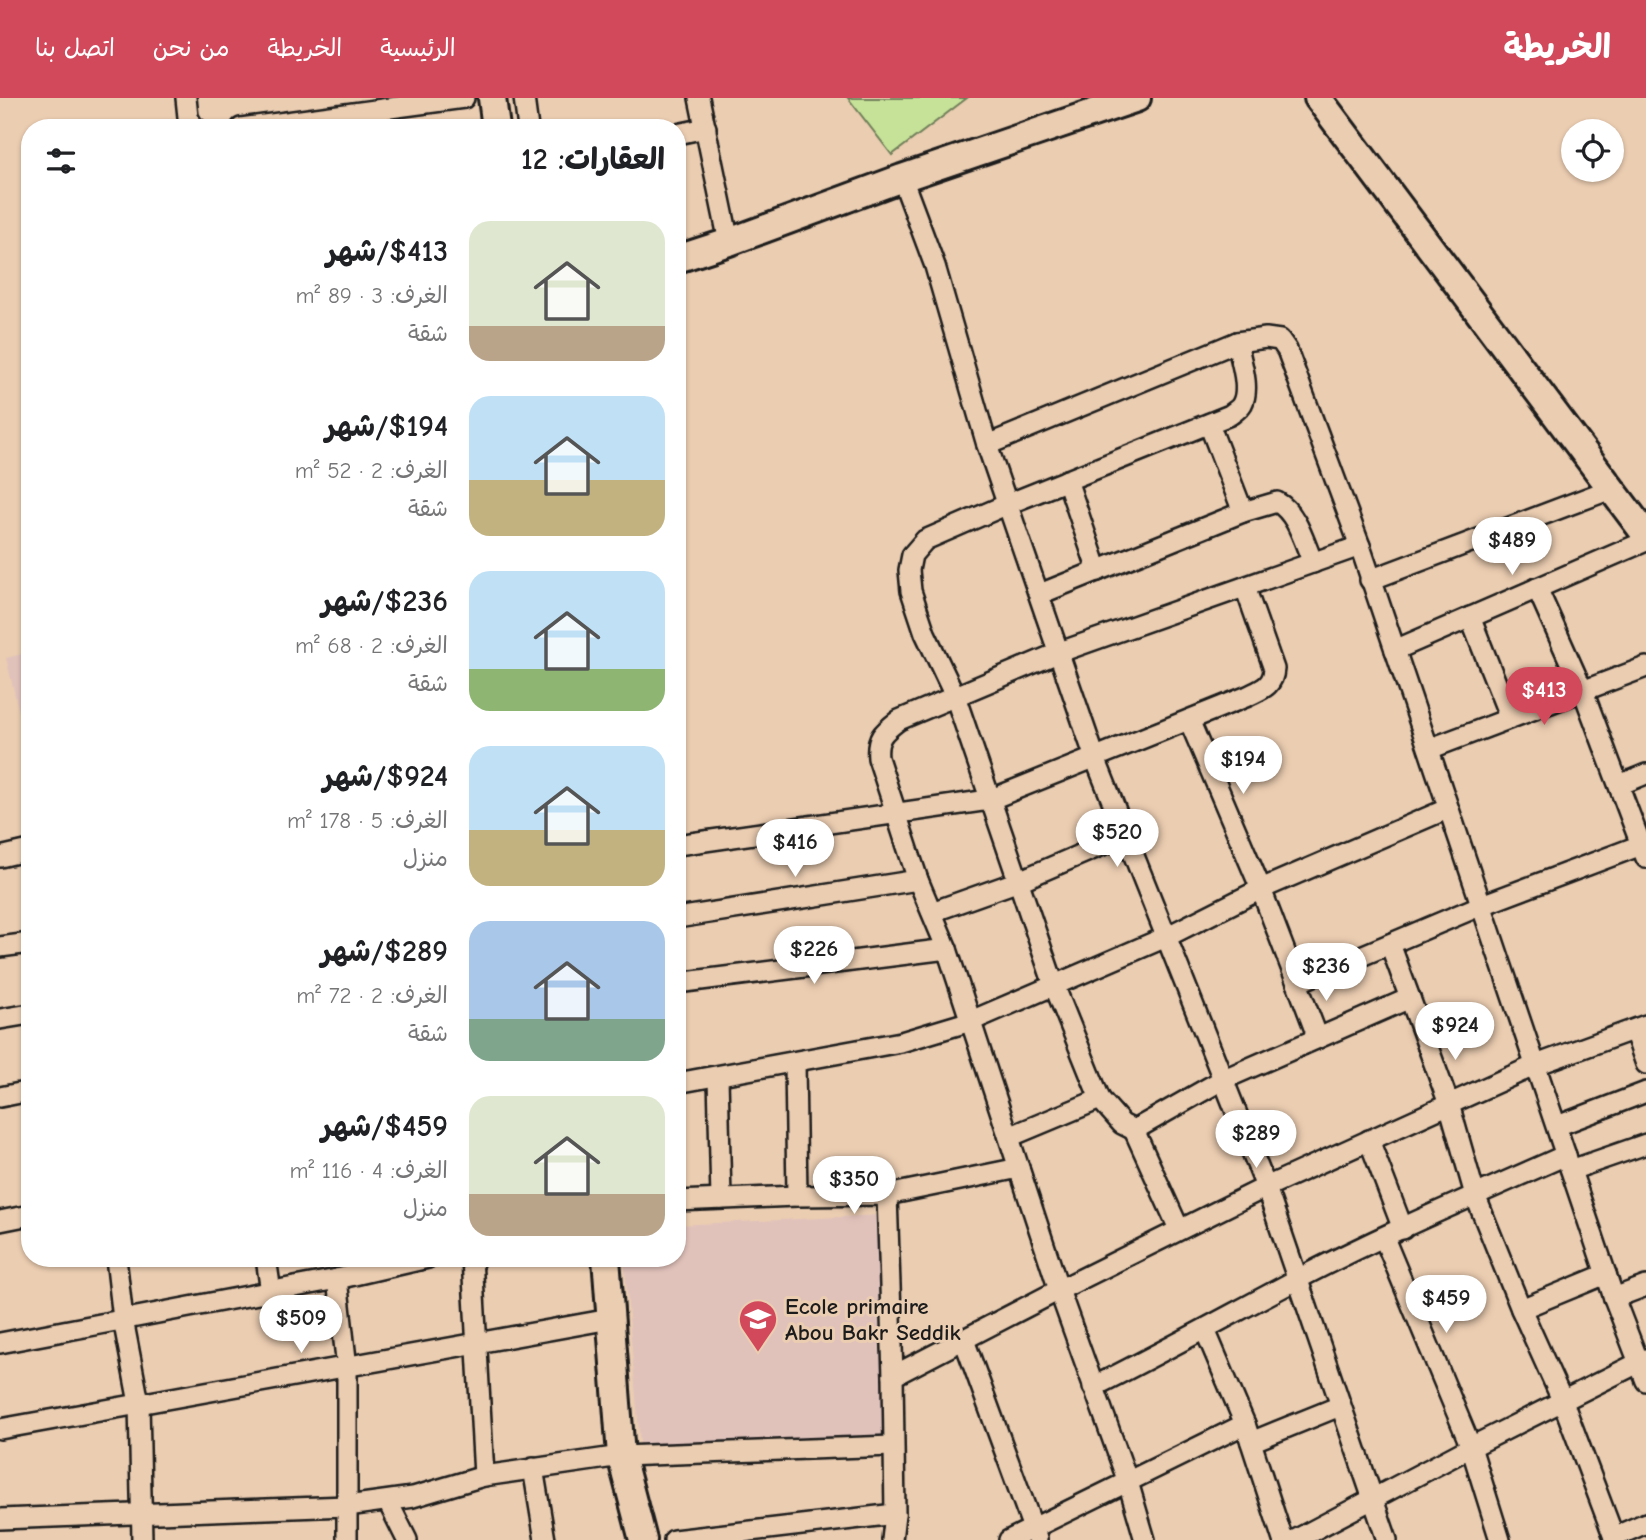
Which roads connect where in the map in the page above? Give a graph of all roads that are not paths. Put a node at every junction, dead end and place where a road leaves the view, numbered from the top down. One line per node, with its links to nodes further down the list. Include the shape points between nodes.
1 (186, 98): 9 (street)
2 (464, 98): 8 (street)
3 (492, 98): 11 (street)
4 (524, 98): 12 (street)
5 (699, 98): 13 (street)
6 (1138, 98): 15 (street)
7 (1318, 98): 22 (street)
8 (330, 114): 10 (street)
9 (189, 119)
10 (298, 119)
11 (495, 119)
12 (527, 119)
13 (706, 128): 14 (street); 16 (street)
14 (686, 132)
15 (902, 178): 16 (street); 20 (street, via 935,266)
16 (729, 242): 17 (street)
17 (686, 256)
18 (1237, 342): 19 (street, via 1245,383 1242,405); 20 (street); 27 (street, via 1266,338 1280,340 1287,349)
19 (1209, 424): 21 (street); 24 (street)
20 (987, 445): 23 (street)
21 (1067, 481): 23 (street); 29 (street)
22 (1611, 489): 25 (street); 30 (street)
23 (1008, 504): 33 (street); 39 (street, via 925,540 912,555 911,591 925,634)
24 (1243, 512): 28 (street, via 1277,502 1286,507); 29 (street)
25 (1646, 535)
26 (1646, 541): 32 (street)
27 (1360, 546): 28 (street); 30 (street)
28 (1313, 563): 31 (street)
29 (1098, 571): 33 (street)
30 (1370, 580): 35 (street)
31 (1245, 587): 36 (street); 41 (street, via 1272,660 1273,678 1267,687)
32 (1537, 588): 34 (street); 38 (street)
33 (1040, 594): 36 (street)
34 (1469, 617): 35 (street); 40 (street)
35 (1395, 650): 42 (street)
36 (1060, 652): 39 (street); 43 (street)
37 (1646, 667): 38 (street)
38 (1583, 691): 40 (street); 45 (street)
39 (955, 696): 46 (street); 48 (street, via 899,720 881,733 878,758)
40 (1510, 718): 42 (street)
41 (1189, 720): 43 (street); 56 (street)
42 (1429, 749): 47 (street)
43 (1096, 758): 46 (street); 49 (street)
44 (1646, 774): 45 (street)
45 (1619, 785): 52 (street)
46 (989, 800): 48 (street); 55 (street)
47 (1447, 809): 56 (street); 57 (street)
48 (897, 814): 50 (street); 54 (street)
49 (1126, 835): 55 (street); 60 (street)
50 (686, 844)
51 (21, 852): 53 (street)
52 (1644, 852): 57 (street)
53 (0, 857)
54 (918, 880): 58 (street); 59 (street)
55 (1018, 881): 58 (street); 67 (street)
56 (1261, 889): 60 (street); 66 (street)
57 (1482, 905): 62 (street); 76 (street)
58 (932, 912): 64 (street)
59 (686, 917)
60 (1166, 937): 67 (street); 78 (street)
61 (21, 944): 63 (street)
62 (1390, 944): 66 (street); 68 (street)
63 (0, 947)
64 (947, 950): 65 (street); 71 (street)
65 (686, 982)
66 (1297, 983): 73 (street)
67 (1054, 985): 71 (street); 83 (street)
68 (1410, 998): 73 (street); 84 (street)
69 (21, 1016): 70 (street)
70 (0, 1019)
71 (971, 1021): 74 (street, via 901,1042); 87 (street)
72 (1640, 1027): 75 (street); 76 (street)
73 (1318, 1038): 78 (street)
74 (795, 1063): 77 (street); 95 (street)
75 (1646, 1064)
76 (1536, 1065): 84 (street); 85 (street)
77 (718, 1077): 79 (street); 96 (street)
78 (1222, 1080): 86 (street); 92 (street)
79 (686, 1082)
80 (1646, 1092): 85 (street)
81 (21, 1093): 82 (street)
82 (0, 1097)
83 (1100, 1099): 86 (street, via 1122,1124); 87 (street)
84 (1449, 1104): 88 (street); 94 (street)
85 (1557, 1126): 90 (street)
86 (1134, 1130): 100 (street)
87 (1009, 1137): 91 (street)
88 (1369, 1140): 92 (street); 101 (street)
89 (1646, 1144): 90 (street)
90 (1569, 1163): 94 (street); 108 (street)
91 (1019, 1168): 93 (street); 112 (street)
92 (1266, 1187): 100 (street); 110 (street)
93 (887, 1195): 95 (street); 124 (street)
94 (1475, 1195): 101 (street); 115 (street)
95 (797, 1196): 96 (street)
96 (721, 1199): 97 (street)
97 (686, 1201)
98 (21, 1217): 99 (street)
99 (0, 1221)
100 (1179, 1229): 112 (street)
101 (1403, 1230): 102 (street)
102 (1384, 1238): 110 (street); 132 (street)
103 (117, 1267): 116 (street)
104 (267, 1267): 113 (street)
105 (389, 1267): 109 (street)
106 (473, 1267): 121 (street)
107 (607, 1267): 117 (street)
108 (1606, 1274): 114 (street); 115 (street)
109 (337, 1279): 113 (street); 123 (street)
110 (1297, 1279): 118 (street); 128 (street)
111 (1646, 1286): 114 (street)
112 (1059, 1290): 119 (street); 125 (street)
113 (271, 1292): 116 (street)
114 (1614, 1298): 122 (street)
115 (1521, 1308): 126 (street)
116 (123, 1319): 120 (street); 127 (street)
117 (610, 1320): 121 (street); 133 (street)
118 (1205, 1330): 125 (street); 130 (street)
119 (964, 1340): 124 (street); 144 (street)
120 (0, 1343)
121 (478, 1344): 123 (street); 135 (street)
122 (1644, 1367): 126 (street)
123 (347, 1368): 127 (street); 139 (street)
124 (893, 1376): 131 (street)
125 (1093, 1387): 136 (street)
126 (1563, 1402): 132 (street); 145 (street)
127 (139, 1403): 129 (street); 141 (street)
128 (1340, 1406): 130 (street); 137 (street)
129 (0, 1429)
130 (1248, 1433): 136 (street); 155 (street)
131 (893, 1446): 133 (street); 140 (street)
132 (1471, 1447): 137 (street); 158 (street)
133 (621, 1456): 134 (street); 150 (street)
134 (533, 1468): 135 (street); 149 (street)
135 (484, 1476): 138 (street)
136 (1128, 1482): 144 (street); 154 (street)
137 (1372, 1500): 156 (street); 157 (street)
138 (388, 1502): 139 (street); 148 (street)
139 (348, 1506): 141 (street); 147 (street)
140 (895, 1514): 151 (street); 152 (street)
141 (142, 1515): 142 (street); 146 (street)
142 (0, 1520)
143 (1646, 1523): 145 (street)
144 (1034, 1534): 153 (street)
145 (1615, 1538)
146 (142, 1540)
147 (346, 1540)
148 (407, 1540)
149 (545, 1540)
150 (643, 1540)
151 (674, 1540)
152 (892, 1540)
153 (1009, 1540)
154 (1145, 1540)
155 (1283, 1540)
156 (1295, 1540)
157 (1387, 1540)
158 (1500, 1540)

